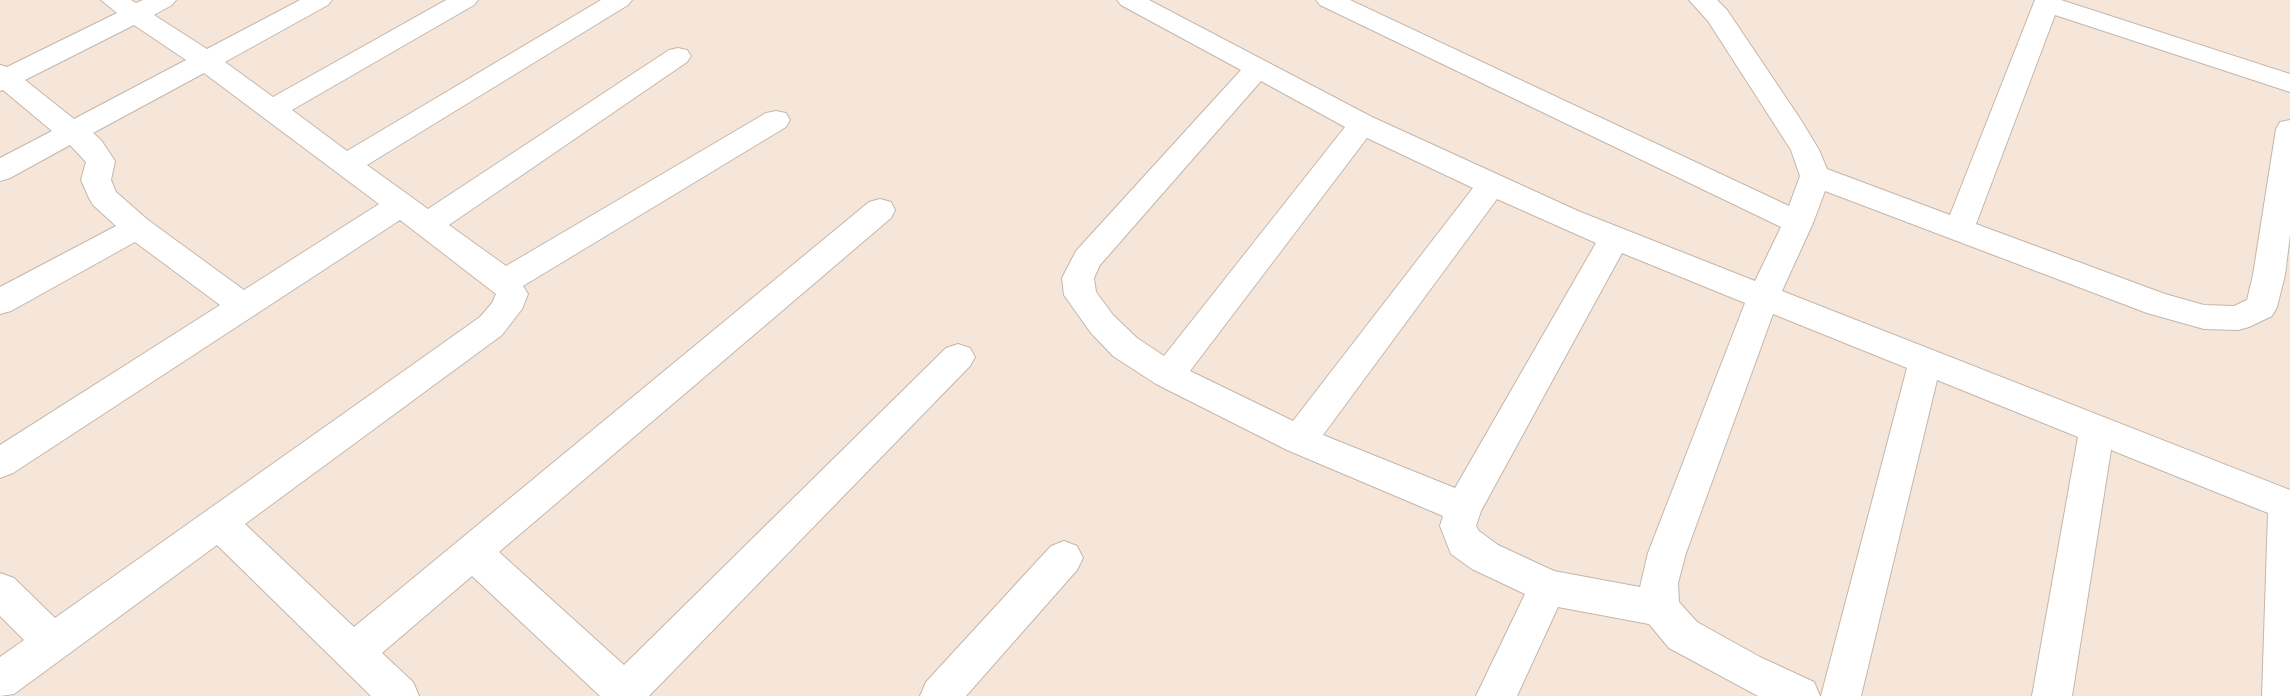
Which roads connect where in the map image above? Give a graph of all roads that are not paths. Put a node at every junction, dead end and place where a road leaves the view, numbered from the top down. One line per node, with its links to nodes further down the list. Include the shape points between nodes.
1 (163, 0): 9 (street)
2 (318, 0): 11 (street)
3 (465, 0): 15 (street)
4 (619, 0): 20 (street)
5 (1130, 0): 12 (street)
6 (1329, 0): 26 (street)
7 (1702, 0): 22 (street, via 1718,16 1791,127)
8 (2047, 2): 14 (street); 29 (street)
9 (124, 7): 11 (street); 13 (street)
10 (678, 56): 27 (street)
11 (206, 61): 15 (street); 19 (street)
12 (1258, 68): 17 (street); 37 (street, via 1087,259 1078,278 1080,295 1102,324 1125,346)
13 (2, 78): 19 (street)
14 (2290, 83)
15 (271, 110): 20 (street)
16 (776, 120): 31 (street)
17 (1362, 124): 23 (street); 37 (street)
18 (2290, 129): 29 (street, via 2261,307 2238,318 2204,317 2158,304)
19 (75, 131): 21 (street); 28 (street, via 101,161 96,180 104,198)
20 (346, 165): 24 (street)
21 (0, 171)
22 (1815, 176): 26 (street); 29 (street)
23 (1492, 184): 30 (street); 39 (street)
24 (400, 205): 27 (street); 34 (street)
25 (880, 210): 44 (street)
26 (1798, 223): 32 (street)
27 (426, 225): 31 (street)
28 (136, 228): 33 (street); 34 (street)
29 (1959, 230)
30 (1614, 239): 32 (street); 42 (street)
31 (505, 282): 43 (street, via 512,294 506,309 491,326)
32 (1763, 297): 36 (street); 48 (street, via 1667,553 1659,583)
33 (0, 302)
34 (244, 306): 40 (street)
35 (958, 357): 53 (street)
36 (1925, 361): 38 (street); 58 (street)
37 (1168, 375): 39 (street)
38 (2097, 430): 41 (street); 59 (street)
39 (1299, 440): 42 (street)
40 (0, 463)
41 (2288, 506): 60 (street)
42 (1463, 508): 46 (street, via 1458,526 1464,542)
43 (219, 523): 49 (street); 50 (street)
44 (472, 552): 50 (street); 53 (street)
45 (1064, 558): 55 (street)
46 (1548, 587): 48 (street); 56 (street)
47 (0, 590): 49 (street)
48 (1660, 608): 52 (street, via 1683,635)
49 (53, 643): 51 (street)
50 (353, 652): 54 (street)
51 (0, 681)
52 (1741, 683): 57 (street)
53 (623, 694)
54 (399, 696)
55 (940, 696)
56 (1496, 696)
57 (1800, 696)
58 (1841, 696)
59 (2052, 696)
60 (2282, 696)

